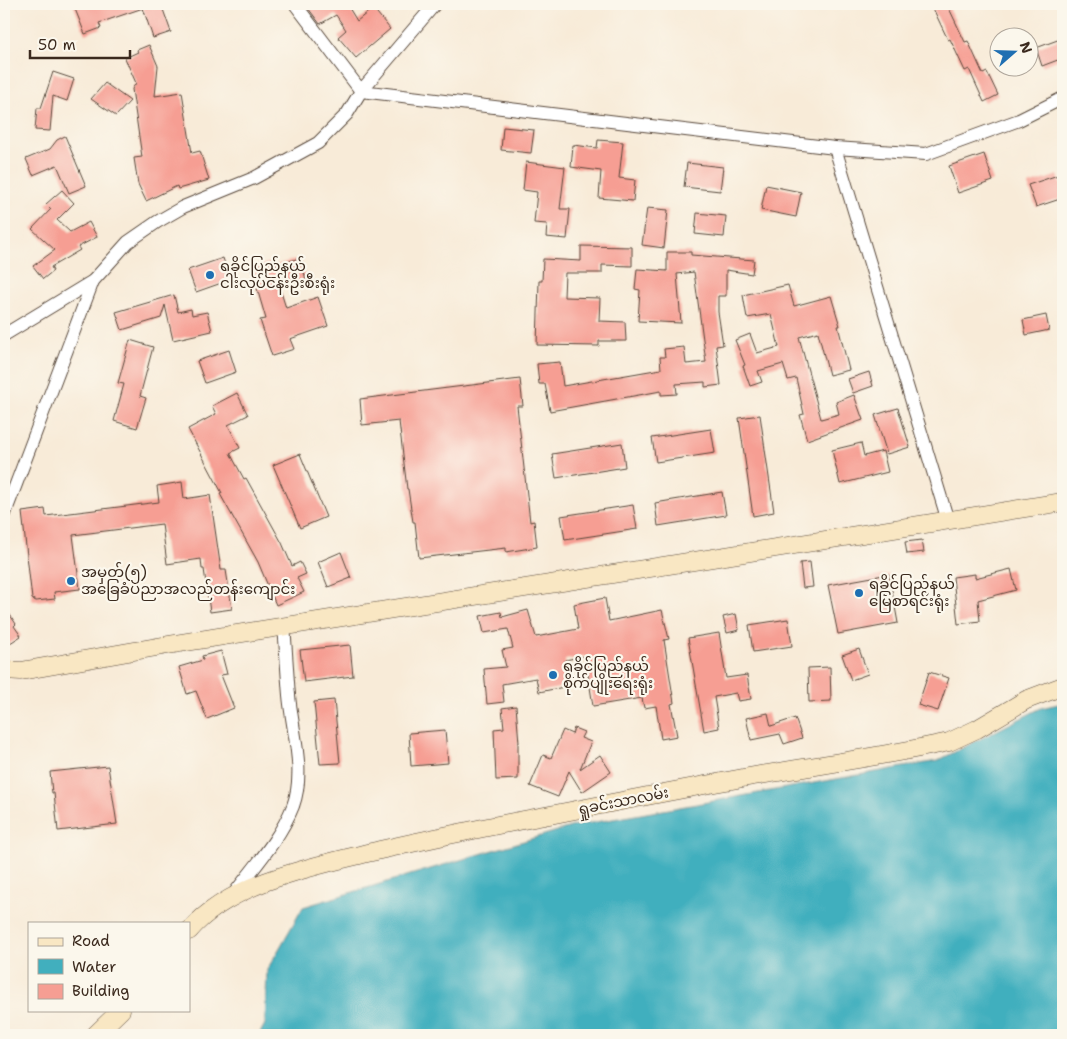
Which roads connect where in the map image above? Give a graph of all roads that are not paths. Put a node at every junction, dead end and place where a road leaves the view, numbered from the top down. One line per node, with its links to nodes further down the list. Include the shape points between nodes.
1 (295, 4): 3 (street)
2 (435, 4): 3 (street)
3 (361, 91): 5 (street); 6 (street, via 347,114 318,143 254,178 183,207 157,222 128,242)
4 (1063, 98): 5 (street, via 1018,120 926,154)
5 (835, 148): 10 (street)
6 (93, 281): 7 (street); 9 (street)
7 (4, 335)
8 (1063, 502): 10 (street)
9 (4, 516)
10 (948, 521): 11 (street)
11 (284, 626): 12 (street, via 21,671); 14 (street, via 297,790 272,843)
12 (4, 670)
13 (1063, 686): 14 (street, ရှုခင်းသာလမ်း, via 1026,700 950,742 483,827 325,864 286,875)
14 (232, 897): 15 (street, ရှုခင်းသာလမ်း, via 216,906)
15 (190, 930)
16 (119, 1012): 17 (street)
17 (99, 1032)

